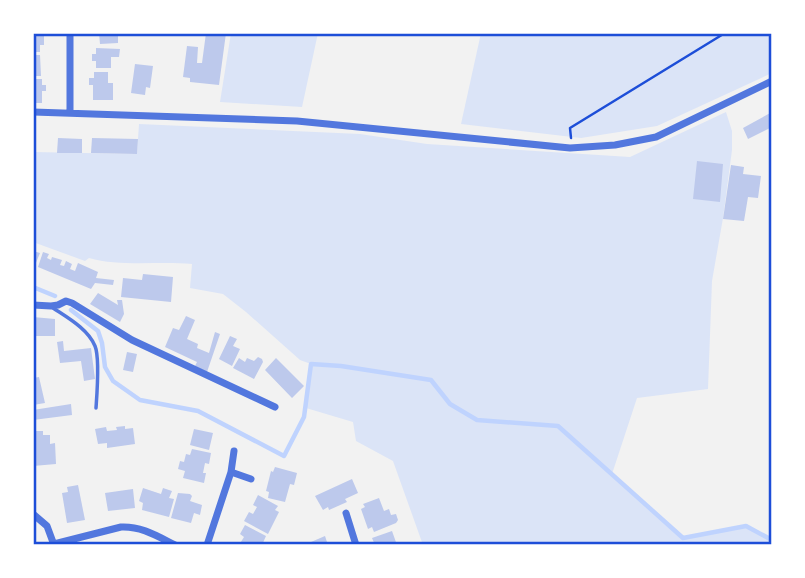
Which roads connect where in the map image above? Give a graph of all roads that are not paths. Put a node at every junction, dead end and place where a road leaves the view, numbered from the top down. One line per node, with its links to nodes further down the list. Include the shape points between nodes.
1 (70, 33): 4 (street)
2 (772, 81): 4 (street, via 656,137 570,148 297,121)
3 (33, 112): 4 (street)
4 (70, 113)
5 (33, 305): 6 (street)
6 (51, 306): 7 (street, via 63,302 77,305 132,340); 8 (lane, via 95,345)
7 (275, 407)
8 (96, 408)
9 (234, 452): 10 (street)
10 (231, 472): 11 (street); 16 (street)
11 (251, 479)
12 (346, 513): 17 (street)
13 (33, 514): 14 (street, via 47,526)
14 (54, 544): 15 (street, via 132,527)
15 (174, 545)
16 (207, 545)
17 (356, 545)

